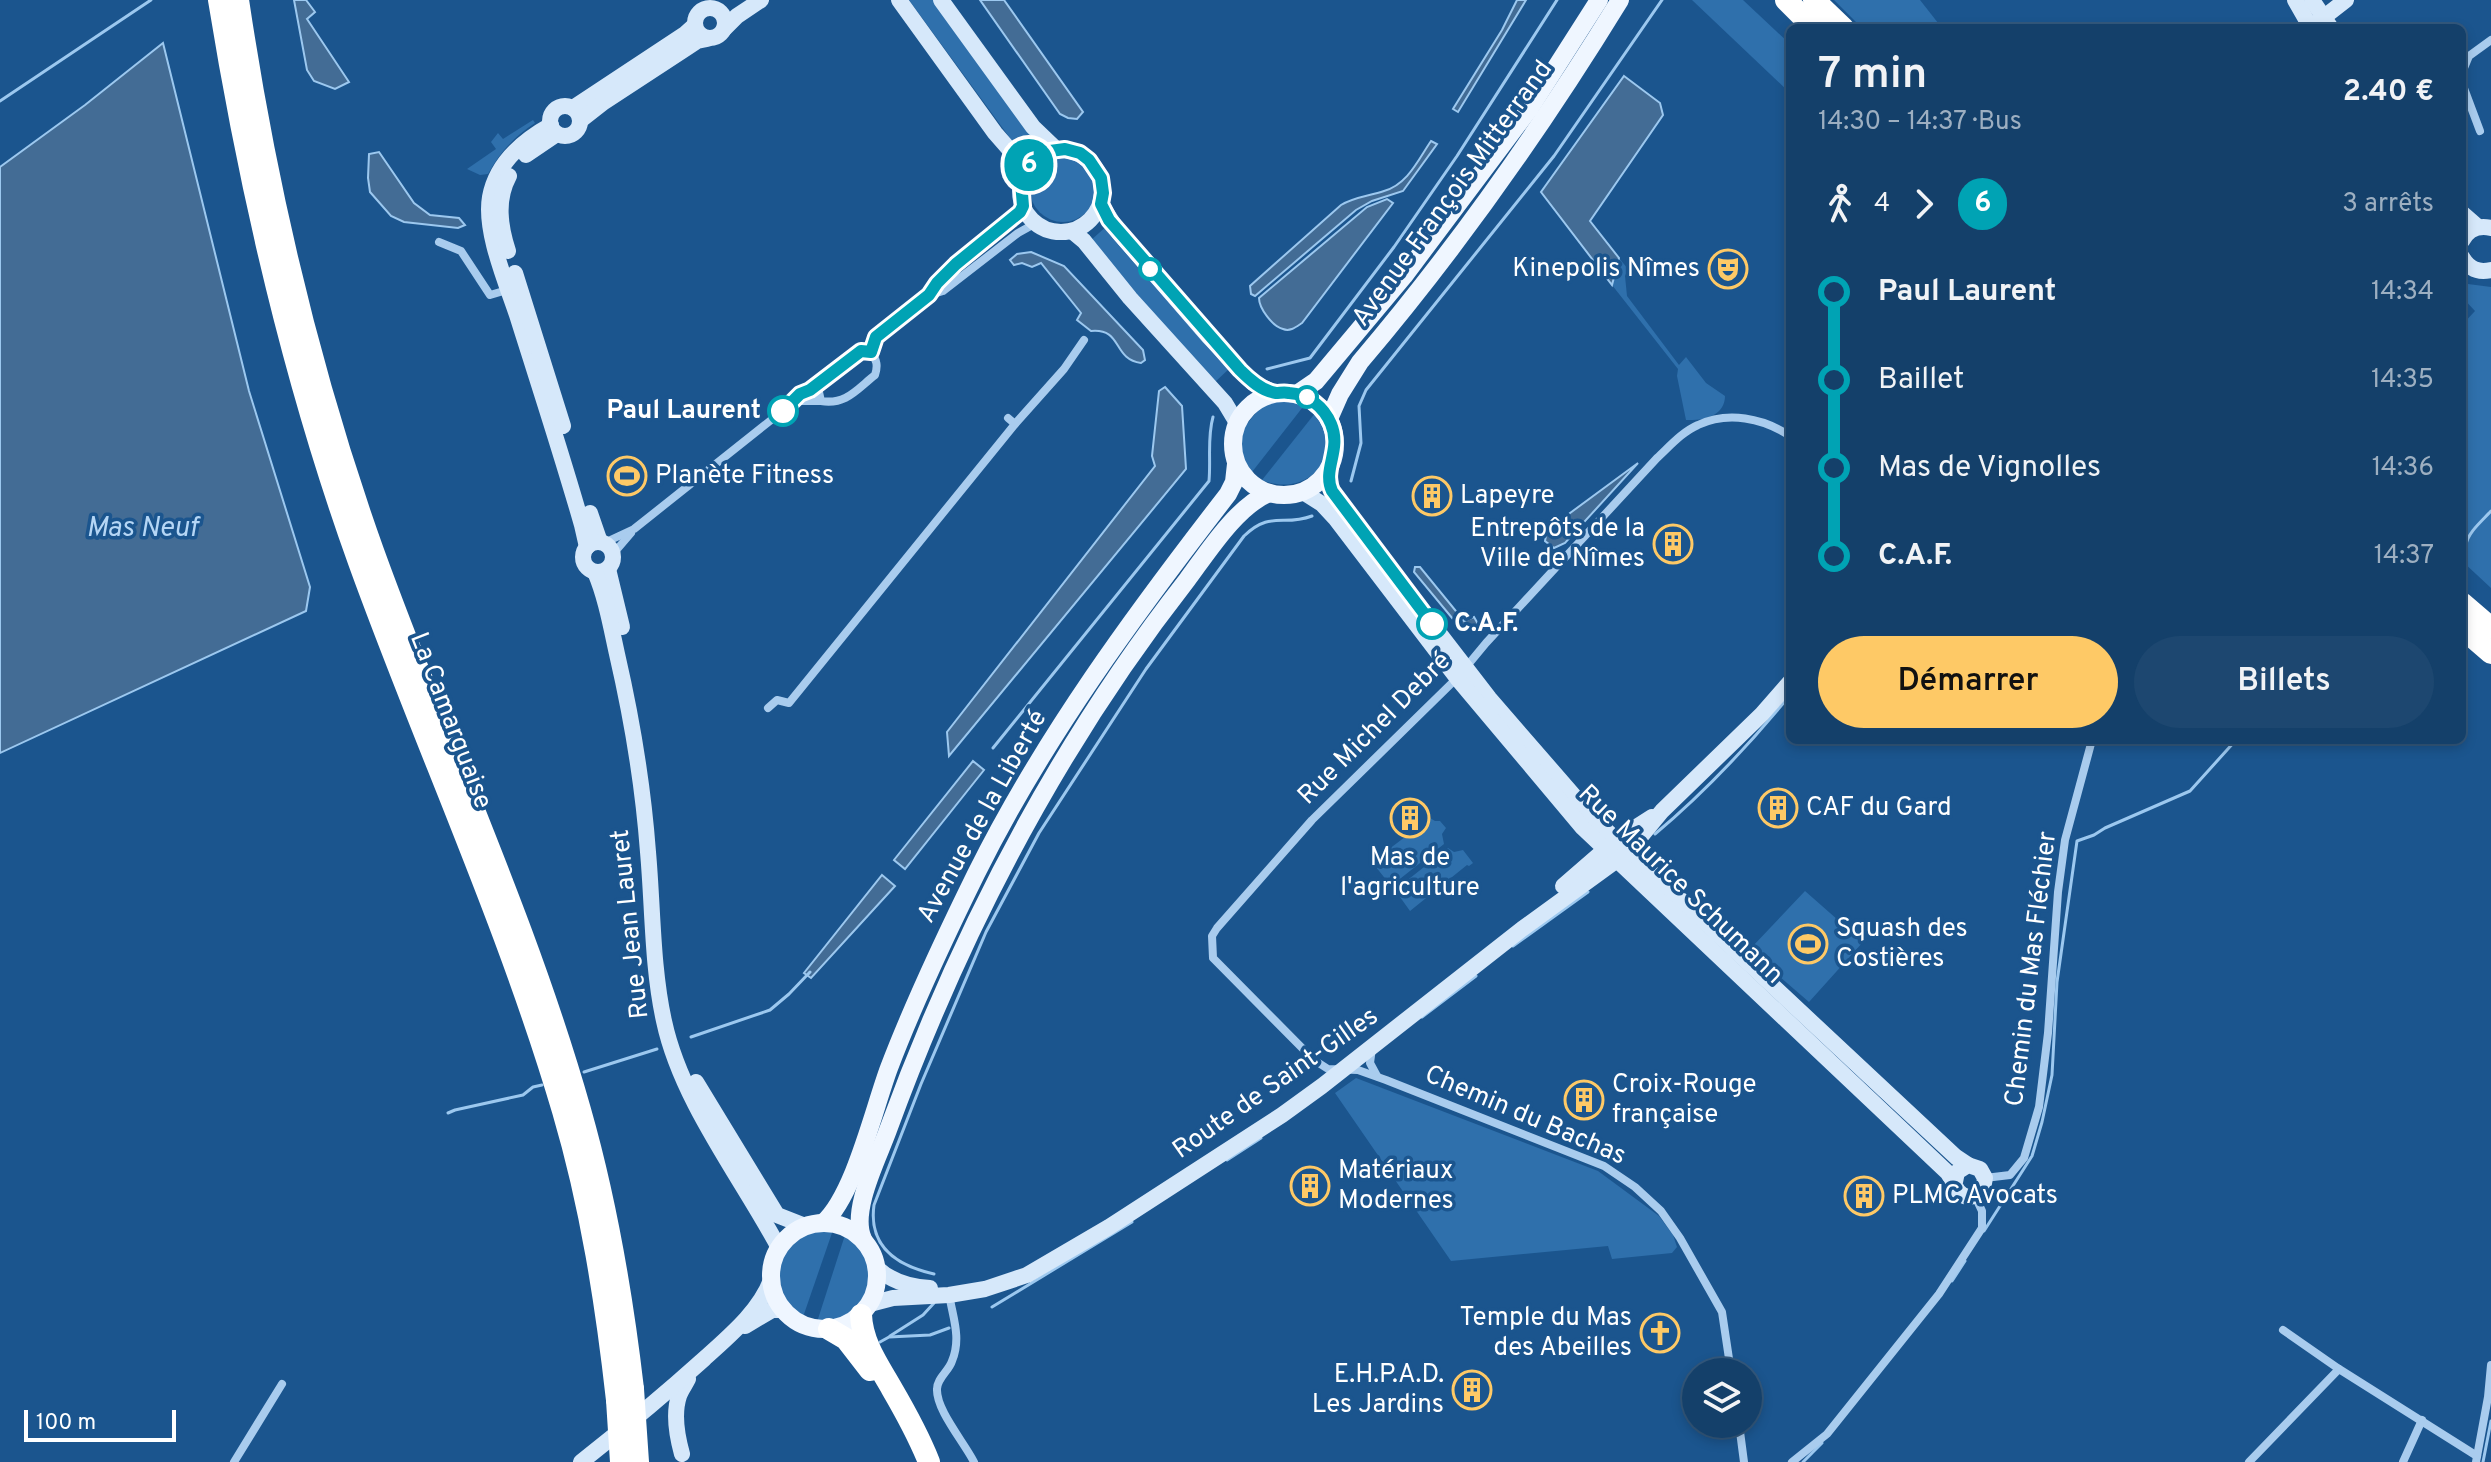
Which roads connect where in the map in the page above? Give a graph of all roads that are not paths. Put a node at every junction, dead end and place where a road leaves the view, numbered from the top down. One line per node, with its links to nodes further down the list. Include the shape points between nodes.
1 (219, 0): 87 (highway, La Camarguaise, via 247,157 297,367 332,486 518,975 564,1114)
2 (238, 0): 87 (highway, La Camarguaise, via 286,259 342,460 524,941 581,1111 626,1327)
3 (733, 0): 14 (main road)
4 (761, 0): 20 (main road)
5 (899, 0): 29 (main road)
6 (941, 0): 28 (main road, via 1033,127)
7 (1599, 0): 43 (main road, Avenue François Mitterrand, via 1530,108 1428,245 1316,381)
8 (1620, 0): 46 (main road, Avenue François Mitterrand, via 1500,183 1360,362)
9 (1786, 0): 16 (highway)
10 (1814, 0): 17 (highway)
11 (2295, 0): 18 (main road)
12 (2312, 0): 15 (main road)
13 (2346, 0): 15 (main road)
14 (715, 9): 19 (main road, via 701,11); 20 (main road, via 725,19)
15 (2328, 22)
16 (1810, 24)
17 (1839, 24)
18 (2309, 24)
19 (695, 25): 21 (main road); 25 (main road)
20 (724, 29): 21 (main road)
21 (707, 39): 25 (main road)
22 (2491, 40): 23 (street)
23 (2466, 63)
24 (2466, 95): 27 (street)
25 (577, 114): 26 (main road, via 579,129 572,135 564,137); 26 (main road, via 564,106 555,109)
26 (554, 130): 37 (main road, Rue Jean Lauret, via 525,141 508,159 489,200 491,230); 54 (main road, Rue Jean Lauret, via 513,169 502,191 500,216)
27 (2480, 131)
28 (1056, 149): 29 (main road, via 1037,157); 30 (main road, via 1080,153 1093,164 1102,183)
29 (1024, 173): 31 (main road)
30 (1101, 204): 33 (main road, via 1088,223); 42 (main road, via 1119,233 1209,337 1253,383)
31 (1023, 206): 32 (main road); 38 (street)
32 (1036, 223): 33 (main road, via 1057,232); 38 (street, via 943,291)
33 (1072, 231): 47 (main road)
34 (439, 242): 37 (street, via 461,251 490,295)
35 (2466, 263): 36 (main road, via 2478,271)
36 (2491, 270)
37 (509, 289): 54 (main road, Rue Jean Lauret, via 578,511)
38 (929, 295): 40 (street, via 876,337)
39 (1084, 340): 61 (street, via 1064,369 1012,421 789,703 777,700)
40 (871, 352): 41 (street, via 861,351); 45 (street, via 877,363 875,375 843,401)
41 (817, 383): 44 (street); 45 (street)
42 (1275, 393): 43 (main road); 47 (main road, via 1249,406)
43 (1297, 394): 46 (main road, via 1318,405)
44 (795, 401): 45 (street); 53 (street)
45 (821, 401)
46 (1329, 419): 50 (main road, via 1335,450)
47 (1237, 423): 49 (main road)
48 (1786, 434): 59 (street, Rue Michel Debré, via 1758,419 1726,417 1697,425 1679,438)
49 (1236, 464): 52 (main road, via 1249,482); 71 (main road, Avenue de la Liberté, via 1228,494 1103,661 1006,818 913,1011 842,1201)
50 (1328, 471): 51 (main road); 59 (main road, Rue Maurice Schumann, via 1340,504)
51 (1303, 492): 52 (main road); 59 (main road, Rue Maurice Schumann, via 1335,518)
52 (1269, 493): 72 (main road, Avenue de la Liberté, via 1236,518 1169,603 1071,746 1018,837 910,1070 863,1201 858,1225)
53 (634, 529): 54 (street); 54 (street)
54 (601, 555): 71 (main road, Rue Jean Lauret, via 642,722 671,1003 685,1058 777,1215); 73 (main road, Rue Jean Lauret, via 601,585 634,736 660,1000 671,1049 706,1125)
55 (2466, 606): 56 (highway)
56 (2491, 628)
57 (2466, 631): 58 (highway)
58 (2491, 653)
59 (1461, 673): 63 (main road, Rue Maurice Schumann, via 1504,737); 65 (street, Rue Michel Debré, via 1312,820 1212,936 1213,958 1314,1060)
60 (1786, 687): 63 (main road, Route de Saint-Gilles)
61 (768, 708)
62 (2091, 744): 68 (street, Chemin du Mas Fléchier, via 2065,840 2039,1107 2024,1158 2010,1175)
63 (1616, 851): 64 (main road, Route de Saint-Gilles, via 1592,877); 65 (main road, Route de Saint-Gilles, via 1554,894); 67 (main road, Rue Maurice Schumann); 69 (main road, Rue Maurice Schumann)
64 (1373, 1046): 65 (main road, Route de Saint-Gilles); 66 (street, via 1370,1063)
65 (1335, 1070): 66 (street, Chemin du Bachas); 76 (main road, Route de Saint-Gilles, via 1282,1115 1038,1269 1007,1283)
66 (1377, 1076): 82 (street, Chemin du Bachas, via 1604,1166 1635,1187 1680,1238 1722,1312)
67 (1968, 1165): 68 (main road, via 1980,1169); 69 (main road, via 1957,1172)
68 (1985, 1178): 70 (main road)
69 (1955, 1182): 70 (main road, via 1963,1195)
70 (1975, 1196): 100 (street, via 1982,1228 1939,1294 1827,1434)
71 (814, 1225): 72 (main road, via 845,1227); 73 (main road, via 790,1235)
72 (863, 1239): 74 (main road)
73 (779, 1248): 75 (main road)
74 (877, 1268): 76 (main road, Route de Saint-Gilles, via 910,1286); 78 (main road, via 877,1285)
75 (771, 1280): 77 (main road); 81 (main road)
76 (949, 1292): 78 (main road, Route de Saint-Gilles, via 893,1298); 98 (street, via 958,1338 937,1389 939,1402)
77 (783, 1310): 79 (main road, via 801,1324); 81 (main road, via 772,1310)
78 (865, 1310): 79 (main road, via 850,1323); 97 (highway, via 861,1328)
79 (829, 1329): 96 (highway, via 846,1339 877,1379)
80 (2283, 1330): 84 (street)
81 (733, 1333): 85 (main road)
82 (1729, 1358)
83 (2491, 1365): 91 (street)
84 (2339, 1369): 88 (street); 101 (street)
85 (692, 1370): 90 (main road, via 677,1410); 93 (main road)
86 (282, 1384): 92 (street)
87 (625, 1394): 94 (highway, La Camarguaise, bridge); 95 (highway, La Camarguaise, bridge)
88 (2422, 1420): 91 (street); 102 (street)
89 (1741, 1438): 99 (street)
90 (682, 1454)
91 (2477, 1459)
92 (234, 1462)
93 (581, 1462)
94 (621, 1462)
95 (638, 1462)
96 (913, 1462)
97 (929, 1462)
98 (974, 1462)
99 (1744, 1462)
100 (1792, 1462)
101 (2249, 1462)
102 (2403, 1462)

